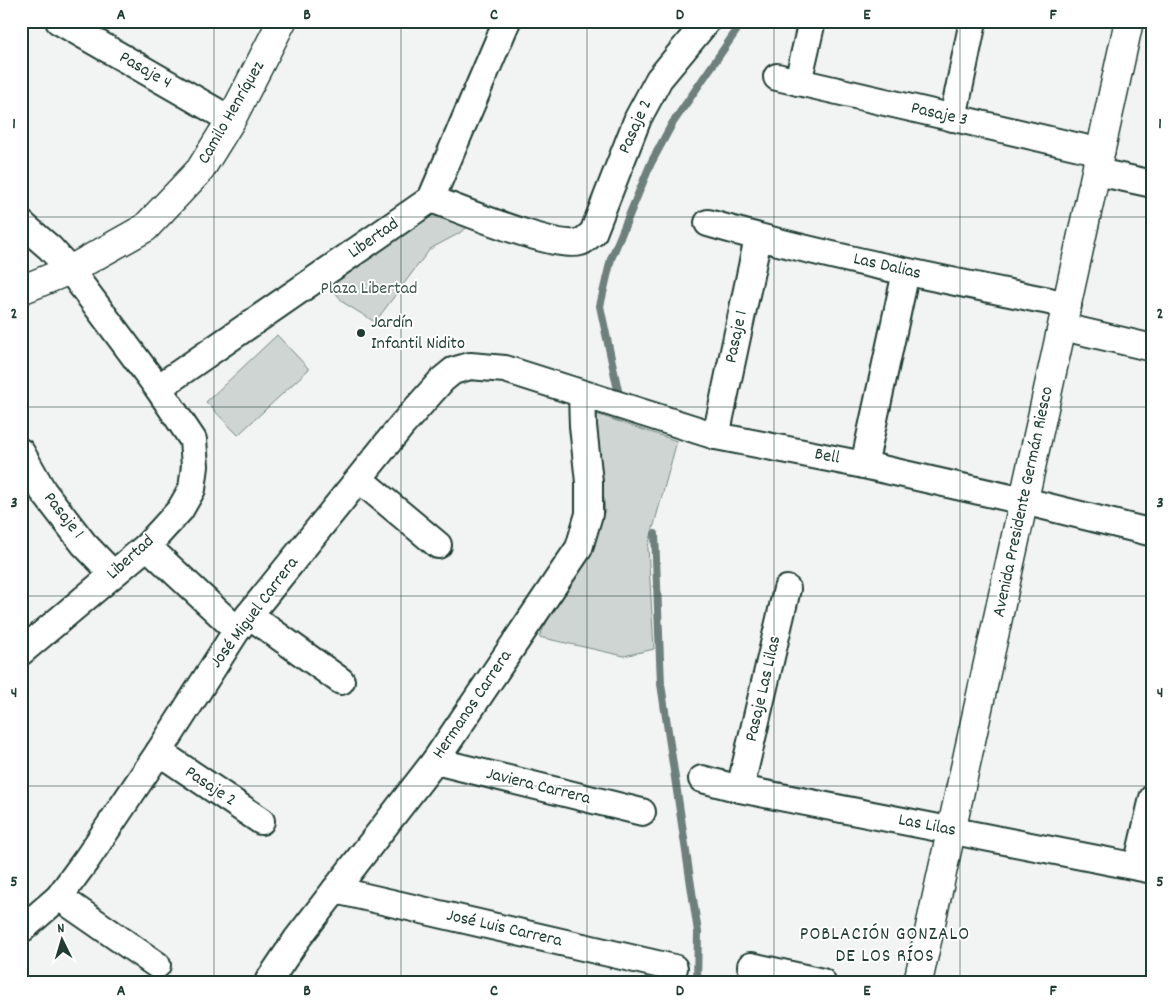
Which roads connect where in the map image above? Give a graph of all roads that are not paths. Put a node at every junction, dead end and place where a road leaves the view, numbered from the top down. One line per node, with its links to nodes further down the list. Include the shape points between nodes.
1 (59, 21): 9 (street, Pasaje 4)
2 (282, 21): 9 (street, Camilo Henríquez)
3 (507, 21): 12 (street)
4 (707, 21): 12 (street, Pasaje 2, via 660,79 638,118 593,233 581,242 543,239)
5 (812, 21): 8 (street, Pasaje 3, via 787,80)
6 (973, 21): 8 (street)
7 (1129, 21): 10 (street, Avenida Presidente Germán Riesco)
8 (953, 118): 10 (street, Pasaje 3)
9 (232, 120): 16 (street, Camilo Henríquez, via 200,170 145,228)
10 (1099, 162): 11 (street, Pasaje 3); 19 (street, Avenida Presidente Germán Riesco)
11 (1153, 184)
12 (432, 199): 22 (street, Libertad)
13 (21, 223): 16 (street, Libertad)
14 (708, 223): 15 (street, Las Dalias)
15 (758, 238): 17 (street, Las Dalias); 24 (street, Pasaje 1)
16 (70, 270): 18 (street, Camilo Henríquez); 22 (street, Libertad)
17 (906, 272): 19 (street, Las Dalias); 26 (street)
18 (21, 290)
19 (1065, 316): 20 (street, Las Dalias); 28 (street, Avenida Presidente Germán Riesco)
20 (1153, 348)
21 (505, 369): 23 (street, Bell); 27 (street, José Miguel Carrera, via 470,366 453,371 402,425)
22 (158, 388): 31 (street, Libertad, via 193,440 196,466 192,489 180,510)
23 (582, 394): 24 (street, Bell); 38 (street, Hermanos Carrera, via 590,514 579,548)
24 (716, 436): 26 (street, Bell)
25 (21, 452): 32 (street, Pasaje 1, via 43,491 84,544)
26 (864, 465): 28 (street, Bell)
27 (359, 479): 30 (street); 34 (street, José Miguel Carrera)
28 (1024, 501): 29 (street, Bell); 44 (street, Avenida Presidente Germán Riesco)
29 (1153, 533)
30 (438, 545)
31 (147, 546): 32 (street, Libertad); 34 (street)
32 (113, 574): 35 (street, Libertad)
33 (787, 589): 40 (street, Pasaje Las Lilas)
34 (243, 623): 36 (street); 37 (street, José Miguel Carrera)
35 (21, 652)
36 (341, 681)
37 (159, 752): 43 (street, Pasaje 2); 47 (street, José Miguel Carrera)
38 (435, 761): 42 (street, Javiera Carrera); 46 (street, Hermanos Carrera)
39 (702, 779): 40 (street, Las Lilas)
40 (740, 789): 44 (street, Las Lilas)
41 (1153, 798): 45 (street)
42 (642, 812)
43 (261, 821)
44 (952, 831): 45 (street, Las Lilas); 54 (street, Avenida Presidente Germán Riesco)
45 (1145, 868)
46 (335, 890): 51 (street, José Luis Carrera); 52 (street, Hermanos Carrera)
47 (59, 897): 48 (street, José Miguel Carrera); 49 (street)
48 (21, 930)
49 (157, 965)
50 (751, 966): 53 (street)
51 (674, 968)
52 (268, 982)
53 (822, 982)
54 (918, 982)

